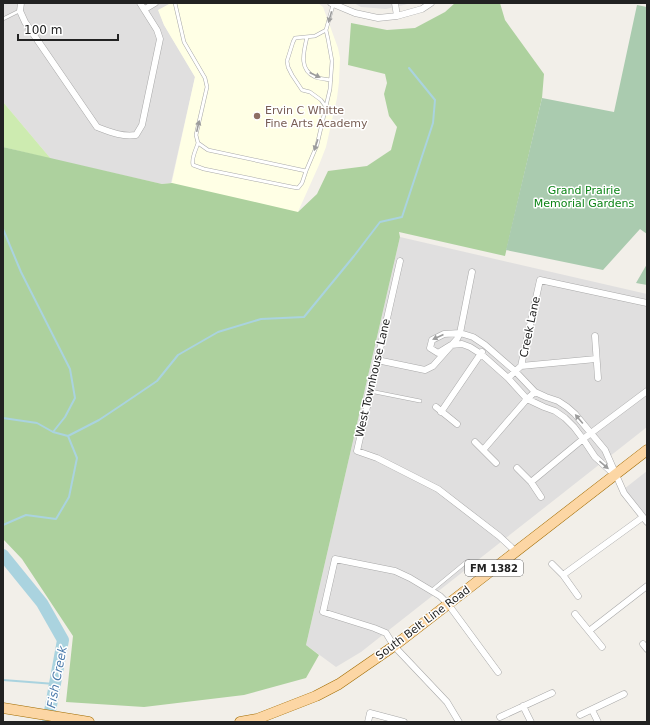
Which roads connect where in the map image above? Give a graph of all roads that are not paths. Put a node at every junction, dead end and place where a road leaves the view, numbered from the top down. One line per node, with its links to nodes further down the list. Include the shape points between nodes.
1 (21, 3): 9 (street)
2 (140, 3): 8 (street)
3 (155, 3): 8 (street)
4 (175, 3): 16 (lane, one-way to 4, via 196,135 207,87 205,78 184,42)
5 (395, 3): 10 (street)
6 (432, 3): 10 (street, via 422,9)
7 (335, 4): 10 (street, via 354,13 378,18); 12 (lane, one-way to 12)
8 (145, 9): 9 (street, via 160,39 142,125 136,135 129,136 97,127)
9 (20, 11): 11 (lane)
10 (397, 16)
11 (3, 19)
12 (326, 30): 13 (lane); 14 (lane, via 332,61)
13 (307, 37): 14 (lane, one-way to 14, via 303,52 304,65 308,72 316,77); 15 (lane, via 295,38 287,61 288,67 302,90 310,92)
14 (331, 80): 15 (lane)
15 (326, 107): 17 (lane, one-way to 17, via 317,145)
16 (198, 143): 17 (lane, via 208,150); 17 (lane, via 192,163 204,170 298,188)
17 (306, 171)
18 (400, 260): 27 (street, West Townhouse Lane)
19 (472, 272): 21 (street)
20 (647, 303): 28 (street, Creek Lane, via 540,280)
21 (460, 333): 23 (street); 23 (street, one-way to 23, via 444,334 432,340 430,348 438,353); 24 (street, via 473,336)
22 (595, 336): 26 (street)
23 (451, 345): 25 (street, via 462,344); 27 (street, via 433,366 425,370)
24 (485, 345): 25 (street); 29 (street)
25 (481, 354): 30 (street); 38 (street)
26 (596, 359): 28 (street); 31 (street)
27 (377, 360): 32 (street, West Townhouse Lane)
28 (521, 366): 29 (street, Creek Lane)
29 (515, 371): 30 (street, Creek Lane); 34 (street)
30 (508, 378): 35 (street)
31 (598, 378)
32 (370, 391): 36 (lane); 51 (street, West Townhouse Lane, via 357,451 377,458 438,489 499,536)
33 (647, 391): 40 (street)
34 (535, 392): 35 (street); 40 (street, one-way to 34, via 567,407)
35 (527, 399): 41 (street, via 565,418); 43 (street)
36 (420, 401)
37 (436, 407): 38 (street)
38 (441, 412): 39 (street)
39 (457, 424)
40 (591, 433): 41 (street); 47 (street, via 605,450)
41 (583, 439): 47 (street, one-way to 47, via 595,457); 48 (street)
42 (475, 442): 43 (street)
43 (484, 450): 45 (street)
44 (647, 450): 47 (main road, South Belt Line Road / FM 1382)
45 (496, 463)
46 (517, 468): 48 (street)
47 (615, 475): 50 (street, via 624,493); 51 (main road, South Belt Line Road / FM 1382)
48 (531, 482): 49 (street)
49 (541, 497)
50 (645, 520): 54 (street)
51 (515, 552): 53 (main road, South Belt Line Road / FM 1382)
52 (552, 564): 54 (street)
53 (486, 575): 56 (lane, via 468,562); 58 (main road, South Belt Line Road / FM 1382)
54 (563, 575): 57 (street)
55 (647, 586): 60 (street)
56 (431, 591): 58 (street); 61 (street, via 395,571 335,559 323,612 386,633)
57 (578, 596)
58 (448, 604): 61 (main road, South Belt Line Road / FM 1382); 63 (street)
59 (575, 614): 60 (street)
60 (589, 631): 62 (street)
61 (394, 646): 72 (main road, South Belt Line Road / FM 1382, via 339,684 316,696 257,719); 75 (street, via 448,702)
62 (602, 647)
63 (498, 672)
64 (552, 693): 66 (street)
65 (624, 694): 68 (street)
66 (523, 706): 70 (street); 76 (street)
67 (3, 708): 71 (main road)
68 (592, 710): 69 (street); 77 (street)
69 (580, 715)
70 (500, 717)
71 (89, 722)
72 (240, 722)
73 (368, 722): 74 (street, via 370,713)
74 (404, 722)
75 (459, 722)
76 (531, 722)
77 (598, 722)

